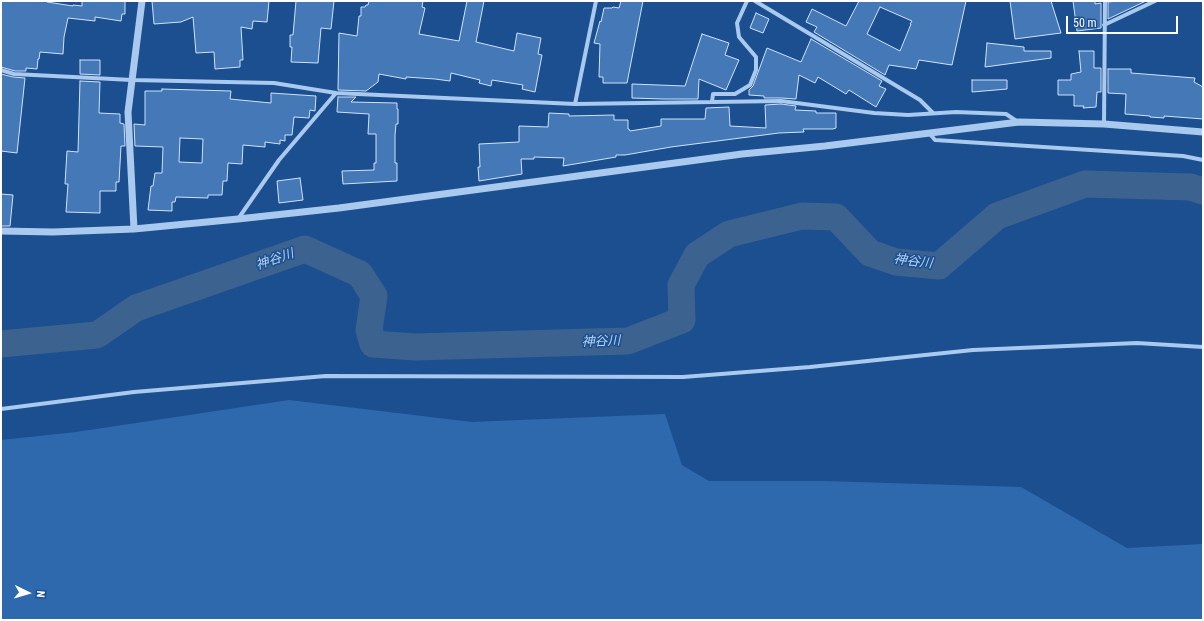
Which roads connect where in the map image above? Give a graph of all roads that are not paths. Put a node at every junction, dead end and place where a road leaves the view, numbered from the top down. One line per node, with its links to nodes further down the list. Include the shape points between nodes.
1 (142, 1): 11 (street)
2 (596, 1): 14 (street)
3 (747, 1): 13 (street, via 737,23 739,36 756,57 756,70 750,86 735,94 712,94)
4 (755, 1): 8 (street)
5 (765, 1): 8 (street)
6 (1105, 1): 9 (street)
7 (1155, 1): 9 (street)
8 (762, 6): 15 (street, via 920,100)
9 (1104, 25): 17 (street)
10 (1, 70): 11 (street, via 14,74)
11 (132, 80): 12 (street, via 274,83); 22 (street, via 128,112)
12 (336, 93): 14 (street); 21 (street, via 279,160)
13 (712, 102): 14 (street); 15 (street, via 781,101 874,113)
14 (575, 104)
15 (933, 114): 16 (street, via 1006,114)
16 (1019, 122): 17 (street); 19 (street)
17 (1104, 124): 18 (street)
18 (1203, 132)
19 (929, 133): 20 (street, via 935,140 1183,156); 21 (street, via 742,154)
20 (1203, 160)
21 (238, 219): 22 (street)
22 (134, 229): 23 (street)
23 (1, 231)
24 (1203, 347): 25 (street, via 1137,343 973,350 683,377 326,376 134,392)
25 (1, 409)

